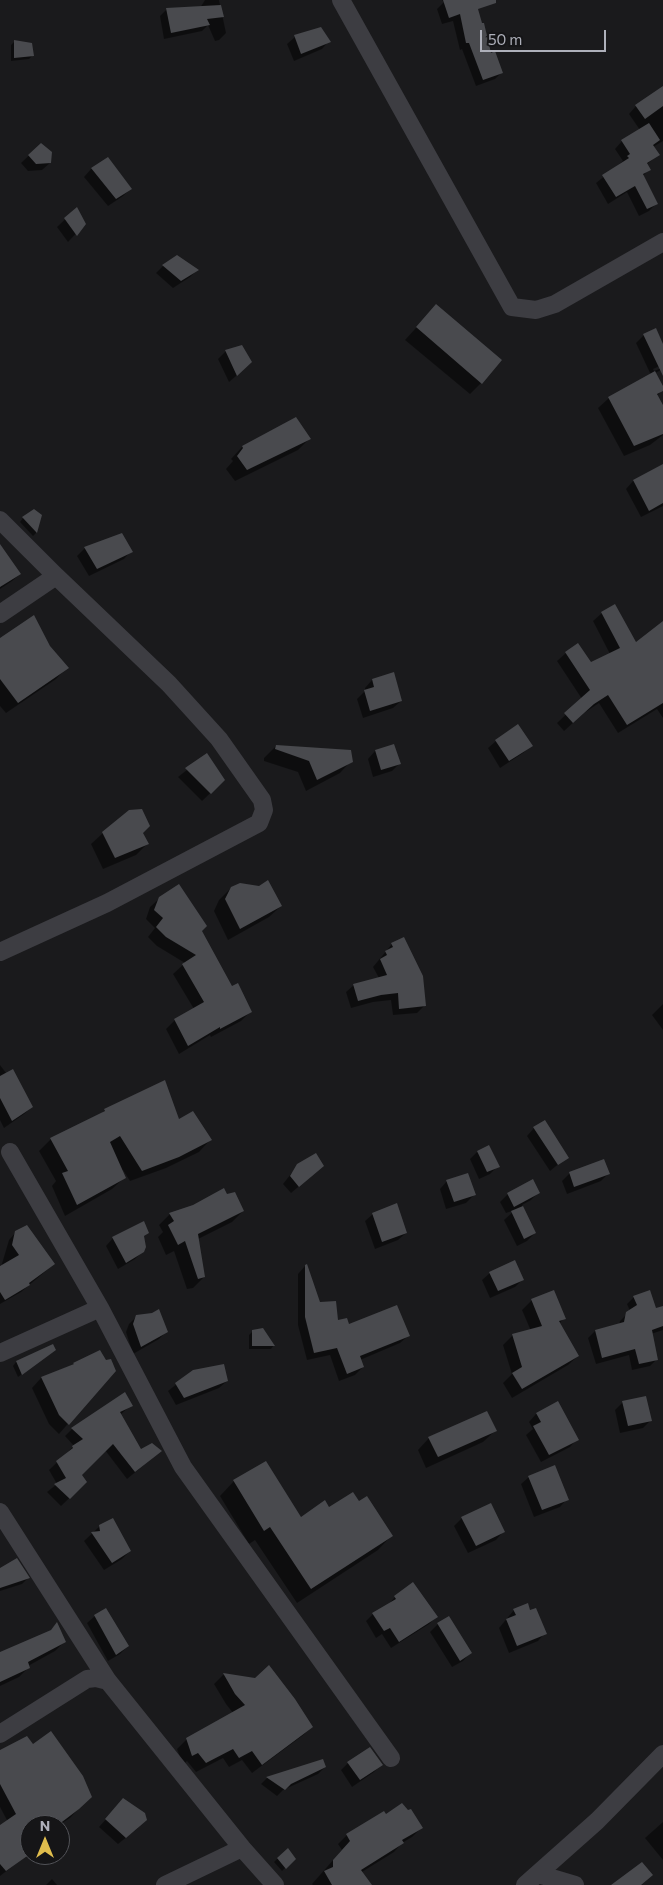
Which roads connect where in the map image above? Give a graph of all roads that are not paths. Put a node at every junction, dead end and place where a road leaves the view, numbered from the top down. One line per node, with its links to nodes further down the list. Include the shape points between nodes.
1 (341, 0): 2 (street, via 512,307 536,310 555,304)
2 (663, 242)
3 (0, 520): 4 (street)
4 (56, 576): 5 (street); 6 (street, via 169,684 219,739 262,800 264,810 259,822 107,903)
5 (0, 614)
6 (0, 952)
7 (10, 1152): 8 (street)
8 (100, 1308): 9 (street); 14 (street, via 184,1467)
9 (0, 1353)
10 (0, 1512): 11 (street)
11 (108, 1681): 12 (street, via 87,1679); 15 (street)
12 (0, 1734)
13 (663, 1754): 16 (street, via 597,1821)
14 (391, 1758)
15 (242, 1848): 17 (street); 18 (street)
16 (531, 1879): 19 (street)
17 (165, 1885)
18 (275, 1885)
19 (575, 1885)

